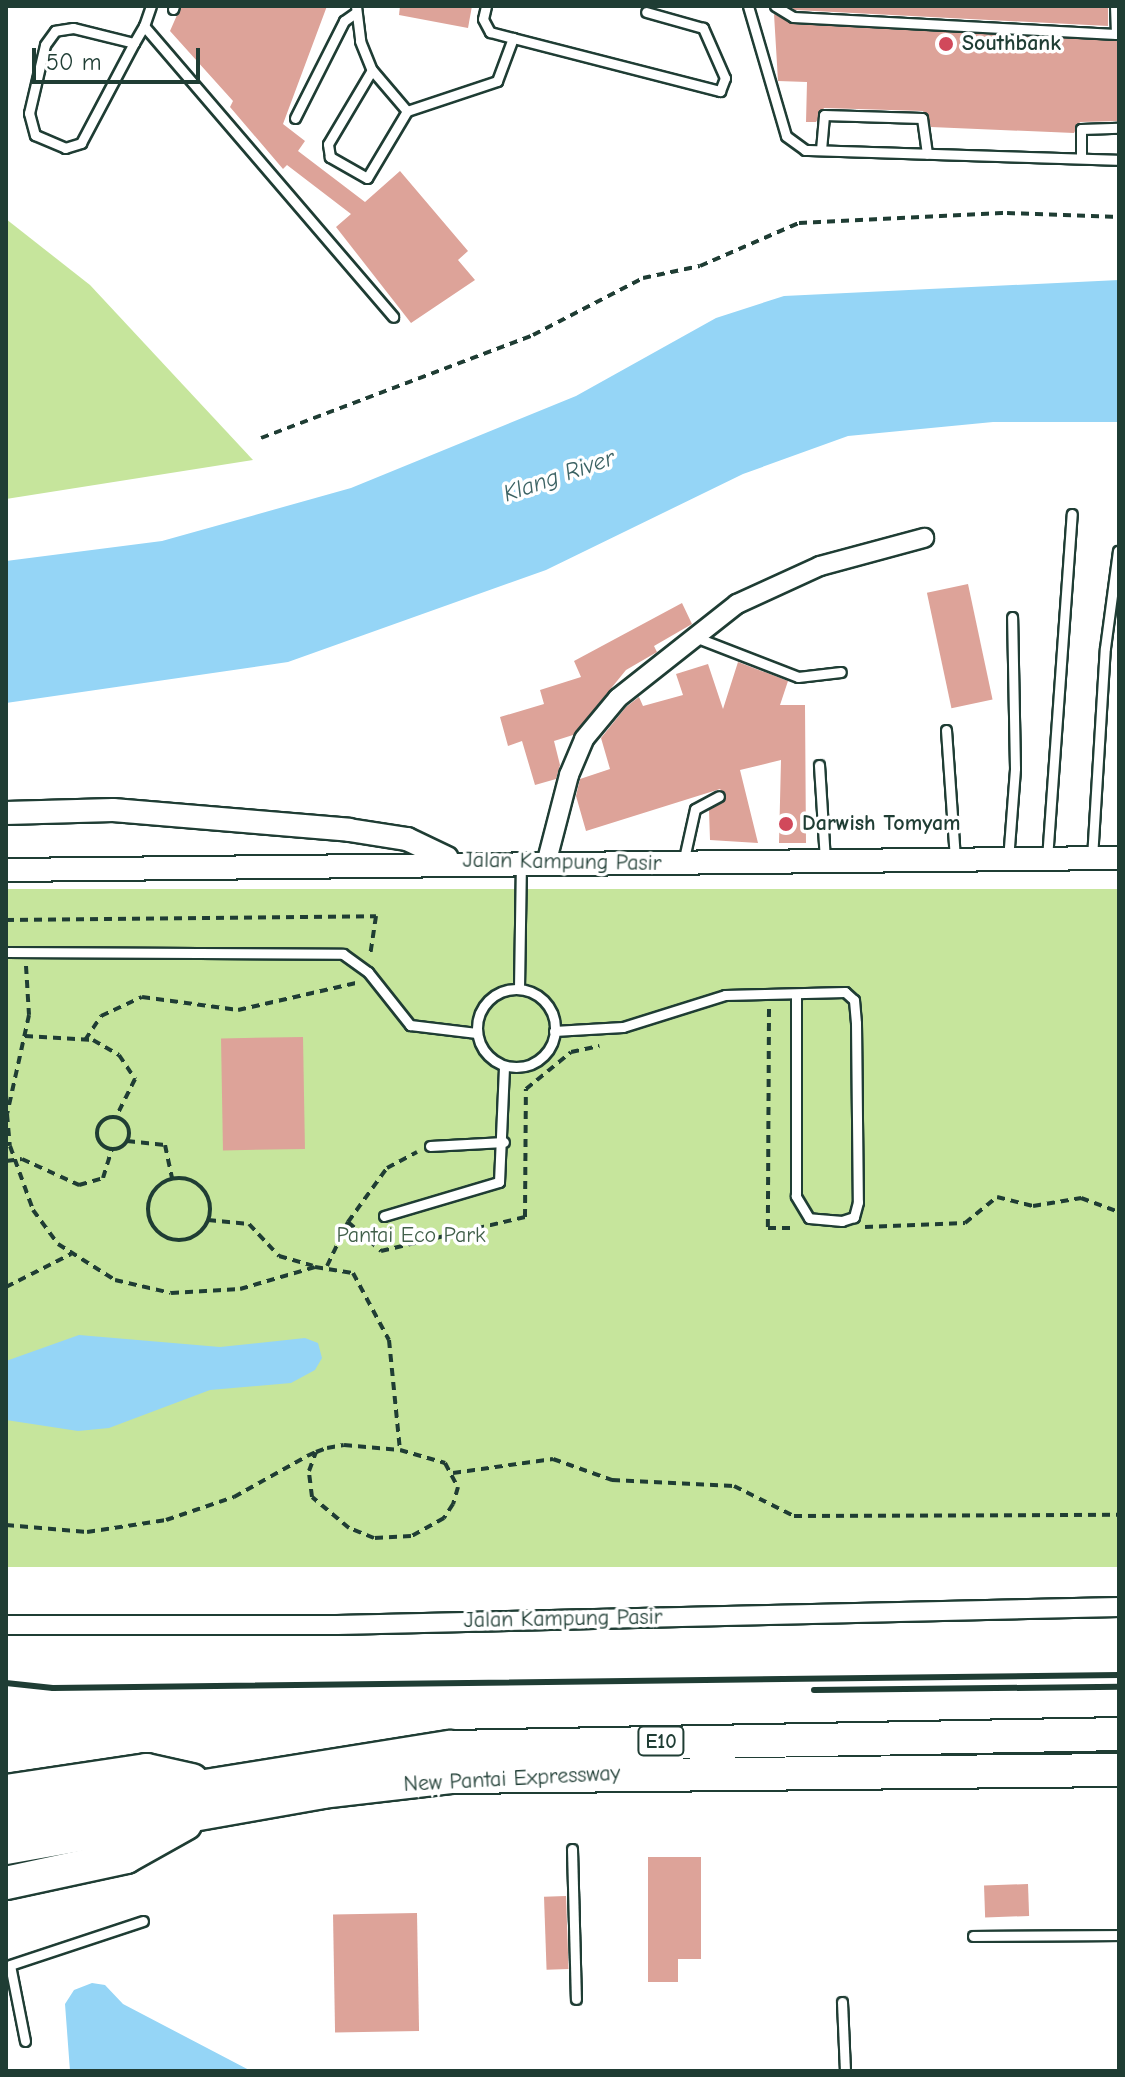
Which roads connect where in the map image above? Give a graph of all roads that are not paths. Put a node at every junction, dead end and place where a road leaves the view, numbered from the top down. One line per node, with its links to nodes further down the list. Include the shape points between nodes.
1 (151, 6): 8 (lane)
2 (486, 6): 9 (lane, via 483,19 490,32)
3 (748, 6): 15 (lane, via 786,136 794,145)
4 (775, 6): 5 (lane, via 793,17 1116,34)
5 (1115, 6)
6 (355, 9): 11 (lane); 13 (lane)
7 (646, 12): 9 (lane, via 703,28 725,78 720,91)
8 (144, 26): 10 (lane); 19 (lane)
9 (513, 38): 12 (lane, via 497,81)
10 (134, 43): 10 (lane, via 81,143 65,148 35,135 29,113 45,45 55,31 73,28)
11 (372, 70): 12 (lane); 12 (lane, via 328,144 330,157 367,178)
12 (407, 111)
13 (295, 118)
14 (1119, 128): 17 (lane, via 1085,127)
15 (821, 150): 16 (lane); 16 (lane, via 824,115 922,118)
16 (927, 154): 17 (lane)
17 (1081, 158): 18 (lane)
18 (1119, 160)
19 (393, 317)
20 (1072, 514): 32 (lane)
21 (924, 538): 24 (street, via 781,583)
22 (1118, 551): 30 (lane, via 1105,648)
23 (1012, 617): 33 (lane, via 1015,768)
24 (695, 637): 25 (lane, via 798,677); 38 (street, via 618,698 584,739)
25 (841, 672)
26 (946, 730): 35 (lane)
27 (819, 765): 36 (lane)
28 (719, 796): 39 (lane, via 695,809)
29 (6, 813): 34 (street, via 113,810 349,830 407,839)
30 (1092, 858): 31 (street, Jalan Kampung Pasir); 32 (street, Jalan Kampung Pasir)
31 (1119, 858)
32 (1047, 859): 33 (street, Jalan Kampung Pasir)
33 (1008, 860): 35 (street, Jalan Kampung Pasir)
34 (452, 861): 37 (street, Jalan Kampung Pasir); 40 (street, Jalan Kampung Pasir)
35 (955, 861): 36 (street, Jalan Kampung Pasir)
36 (825, 863): 39 (street, Jalan Kampung Pasir)
37 (521, 864): 38 (street, Jalan Kampung Pasir); 42 (lane)
38 (546, 864): 39 (street, Jalan Kampung Pasir)
39 (683, 864)
40 (6, 870)
41 (6, 952): 45 (lane, via 343,954 368,972 410,1025)
42 (519, 988): 44 (lane, via 544,1000); 45 (lane, via 484,1004)
43 (796, 995): 43 (lane, via 828,989 854,1000 858,1202 854,1217 842,1221 809,1218 796,1196); 44 (lane, via 725,995 623,1027)
44 (554, 1031): 46 (lane, via 539,1060)
45 (477, 1033): 46 (lane, via 484,1051)
46 (504, 1066): 47 (lane)
47 (504, 1142): 48 (lane); 49 (lane, via 503,1175 494,1187)
48 (430, 1146)
49 (384, 1216)
50 (1119, 1607): 51 (street, Jalan Kampung Pasir, via 337,1625)
51 (6, 1625)
52 (1119, 1734): 55 (highway, New Pantai Expressway / E10, via 451,1747)
53 (1119, 1770): 55 (highway, New Pantai Expressway / E10, via 452,1777)
54 (6, 1791): 55 (highway, via 146,1770)
55 (208, 1797): 56 (highway, New Pantai Expressway / E10); 57 (highway, New Pantai Expressway / E10); 59 (highway, via 126,1857)
56 (6, 1818)
57 (6, 1848)
58 (572, 1849): 63 (lane)
59 (6, 1883)
60 (143, 1921): 65 (lane, via 10,1965)
61 (1119, 1935): 62 (lane)
62 (973, 1936)
63 (576, 1999)
64 (842, 2002): 66 (lane)
65 (25, 2041)
66 (845, 2071)

